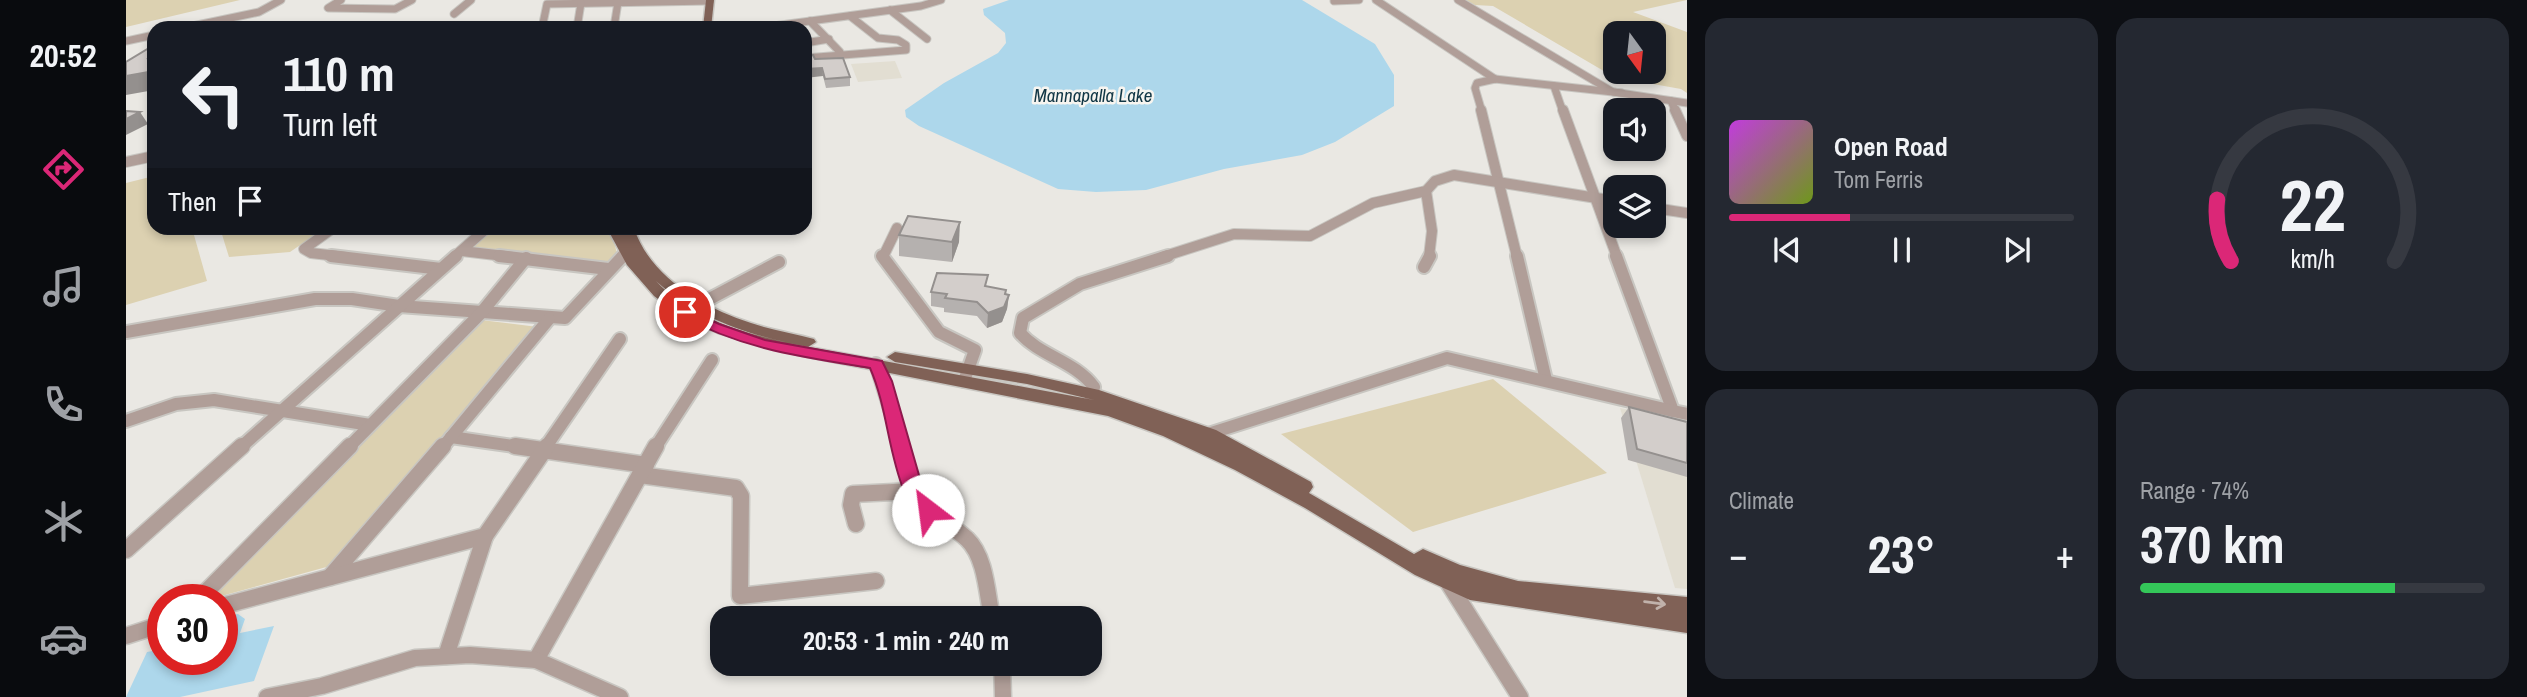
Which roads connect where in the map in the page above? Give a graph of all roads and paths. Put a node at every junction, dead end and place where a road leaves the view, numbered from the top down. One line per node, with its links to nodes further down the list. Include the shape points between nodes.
1 (271, 0): 15 (street)
2 (281, 0): 15 (street)
3 (341, 0): 4 (street, via 328,8 395,9)
4 (412, 0)
5 (471, 0): 16 (street)
6 (710, 0): 12 (street); 22 (main road)
7 (941, 0): 14 (street)
8 (1359, 0): 11 (street)
9 (1376, 0): 32 (street)
10 (1458, 0): 34 (street, via 1613,92)
11 (1334, 1)
12 (618, 2): 13 (street); 21 (street)
13 (581, 3): 19 (street, via 547,4); 20 (street)
14 (890, 10): 17 (street); 27 (street)
15 (259, 12): 18 (street)
16 (454, 14)
17 (850, 16): 23 (street); 30 (street, via 878,38 898,40 906,50)
18 (216, 21)
19 (543, 21)
20 (578, 21)
21 (615, 21)
22 (708, 21)
23 (810, 21)
24 (812, 23): 26 (street)
25 (147, 36): 28 (street)
26 (829, 39): 29 (street); 30 (street)
27 (926, 39)
28 (126, 41)
29 (812, 42)
30 (839, 55): 31 (street)
31 (812, 57)
32 (1495, 79): 33 (street); 40 (street, via 1477,83 1475,89)
33 (1554, 86): 34 (street); 42 (street)
34 (1622, 93): 35 (street)
35 (1671, 101): 36 (street); 37 (street)
36 (1687, 103)
37 (1687, 136)
38 (147, 158): 39 (street)
39 (126, 162)
40 (1499, 182): 41 (street, via 1454,175 1435,181); 42 (street); 67 (street)
41 (1426, 191): 55 (street, via 1432,241 1431,258); 68 (street, via 1373,203 1310,236 1234,234 1080,284 1023,318 1020,333 1026,341 1081,372 1094,387)
42 (1595, 198): 43 (street); 70 (street)
43 (1603, 199)
44 (1666, 210): 45 (street)
45 (1687, 213)
46 (897, 228): 66 (street, via 882,256 939,332 975,350)
47 (323, 235): 56 (street, via 304,248 311,253)
48 (479, 235): 51 (street)
49 (617, 235): 52 (main road)
50 (629, 235): 59 (main road, via 631,244)
51 (461, 251): 53 (street); 56 (street)
52 (625, 253): 57 (street); 59 (main road, via 659,294)
53 (526, 258): 57 (street); 60 (street)
54 (779, 262): 59 (street)
55 (1423, 267)
56 (441, 269): 58 (street)
57 (608, 269): 61 (street, via 565,318)
58 (399, 306): 60 (street); 62 (street, via 315,299); 69 (street)
59 (690, 309): 65 (main road, via 714,328 762,345); 66 (main road, via 795,340)
60 (481, 313): 61 (street); 72 (street)
61 (549, 318): 74 (street)
62 (126, 332)
63 (620, 339): 76 (street)
64 (712, 360): 77 (street)
65 (876, 364): 66 (main road); 78 (street)
66 (966, 375): 68 (main road)
67 (1546, 380): 70 (street); 73 (street, via 1459,358 1438,359)
68 (1091, 400): 73 (main road); 75 (main road)
69 (283, 411): 71 (street, via 214,400 177,404); 72 (street); 81 (street)
70 (1680, 412)
71 (126, 421)
72 (370, 425): 85 (street)
73 (1210, 434): 75 (street); 83 (main road, via 1436,564)
74 (452, 437): 76 (street); 82 (street)
75 (1189, 440): 83 (main road)
76 (543, 450): 77 (street); 80 (street)
77 (643, 470): 84 (street, via 736,488 741,496 740,596); 93 (street)
78 (914, 491): 79 (street, via 853,494); 87 (street, via 928,510 969,541 980,560)
79 (856, 524)
80 (485, 536): 82 (street); 92 (street)
81 (126, 550)
82 (329, 578): 86 (street)
83 (1452, 578): 88 (main road, one-way to 88, via 1535,592); 89 (main road, via 1478,594); 98 (street)
84 (876, 582)
85 (214, 584)
86 (238, 602)
87 (990, 606)
88 (1687, 606)
89 (1687, 623)
90 (147, 629): 91 (street)
91 (126, 636)
92 (446, 656): 93 (street); 95 (street, via 415,658 323,686)
93 (536, 660): 96 (street)
94 (1002, 676): 97 (street)
95 (267, 697)
96 (620, 697)
97 (1003, 697)
98 (1520, 697)

